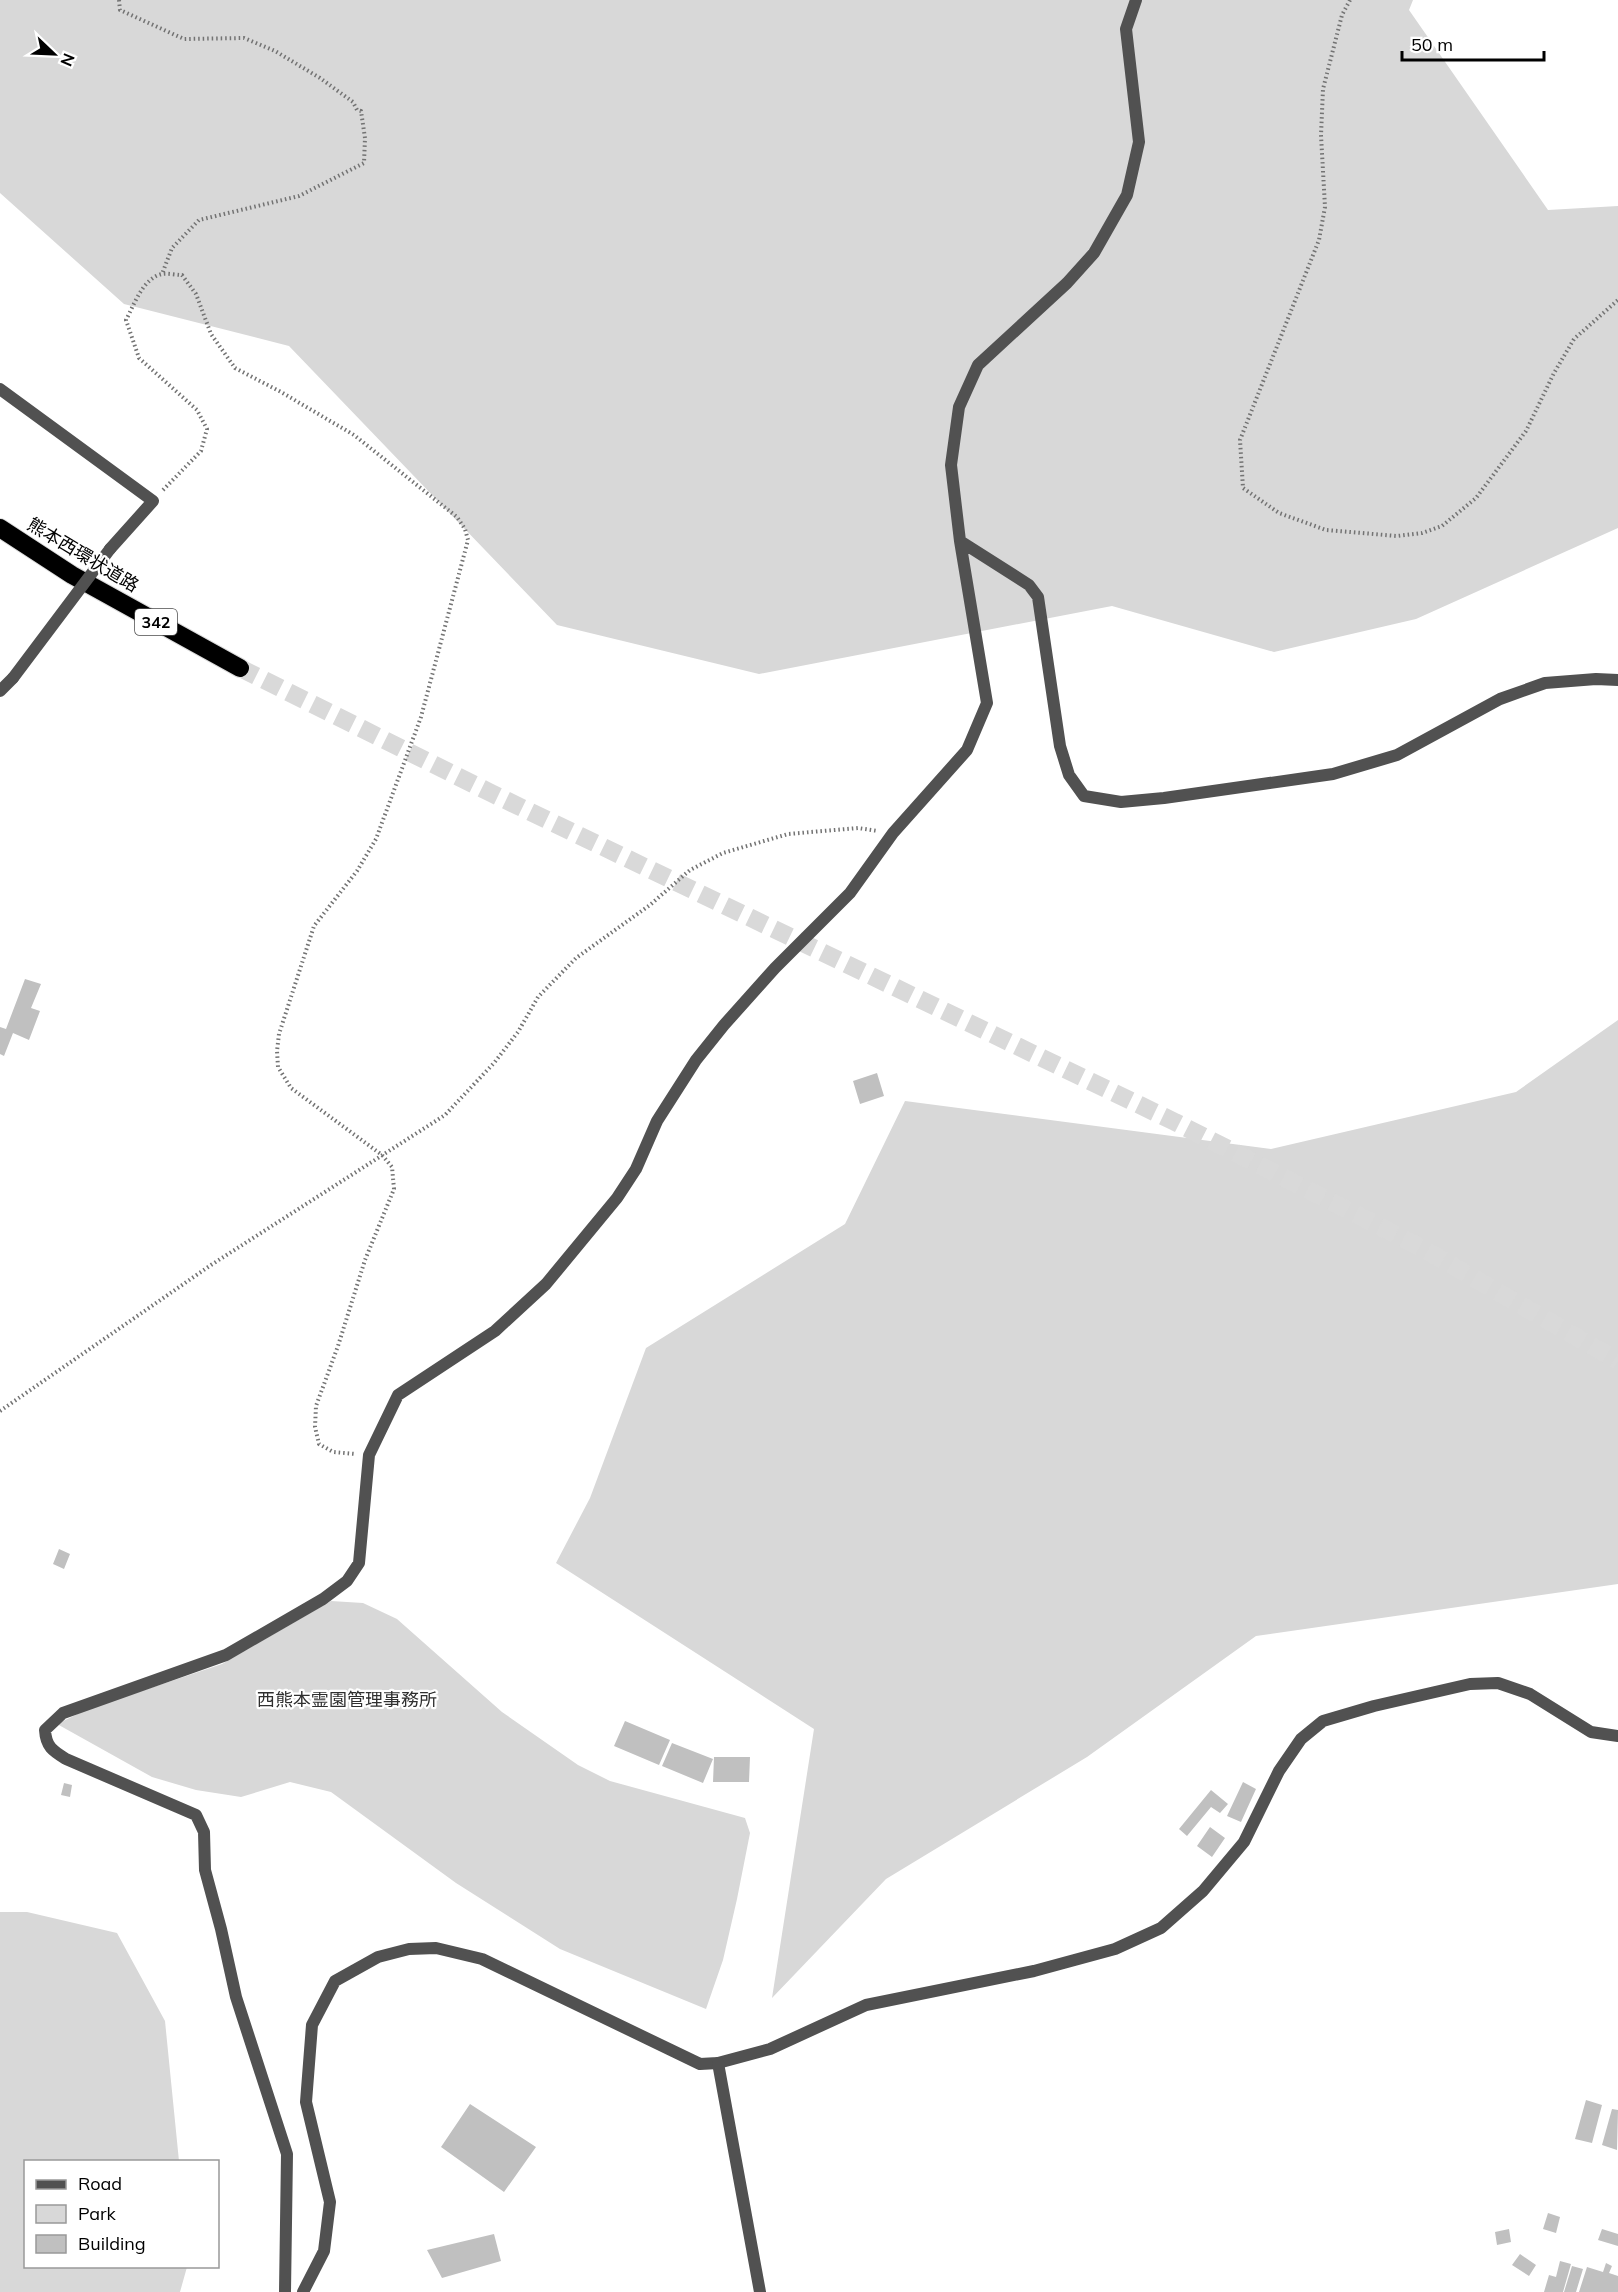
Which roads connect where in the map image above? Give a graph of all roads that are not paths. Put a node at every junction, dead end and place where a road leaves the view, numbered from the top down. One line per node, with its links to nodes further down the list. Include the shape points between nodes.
1 (1136, 0): 6 (street, via 1126,29 1139,142 1127,195 1094,253 978,365 959,407 951,465)
2 (0, 389): 10 (street, bridge, via 153,501 110,549)
3 (0, 523): 7 (highway)
4 (0, 528): 7 (highway, 熊本西環状道路 / 342)
5 (0, 537): 7 (highway)
6 (960, 541): 9 (street, via 1029,585 1038,597 1060,746 1069,775 1084,796 1121,802 1333,774 1397,755 1500,699 1545,683); 13 (street, via 987,703 967,750 893,833 850,893 775,968 696,1060 657,1121 636,1169 617,1198 546,1284 495,1331 398,1395 369,1455 359,1563 347,1581 226,1655 63,1713 45,1730 51,1751 196,1815 204,1832 205,1870 236,1997 287,2154)
7 (72, 575): 8 (highway, 熊本西環状道路 / 342)
8 (240, 668)
9 (1618, 680)
10 (0, 691)
11 (1618, 1736): 12 (street, via 1591,1732 1530,1694 1498,1683 1470,1684 1323,1721 1301,1739 1279,1771 1244,1842 1203,1891 1161,1928 1115,1949 1034,1971 866,2005 770,2049)
12 (718, 2063): 14 (street, via 700,2064 482,1959 436,1948 409,1948 378,1957 334,1981 312,2025 306,2102 330,2202 324,2251); 15 (street)
13 (285, 2292)
14 (303, 2292)
15 (760, 2292)

